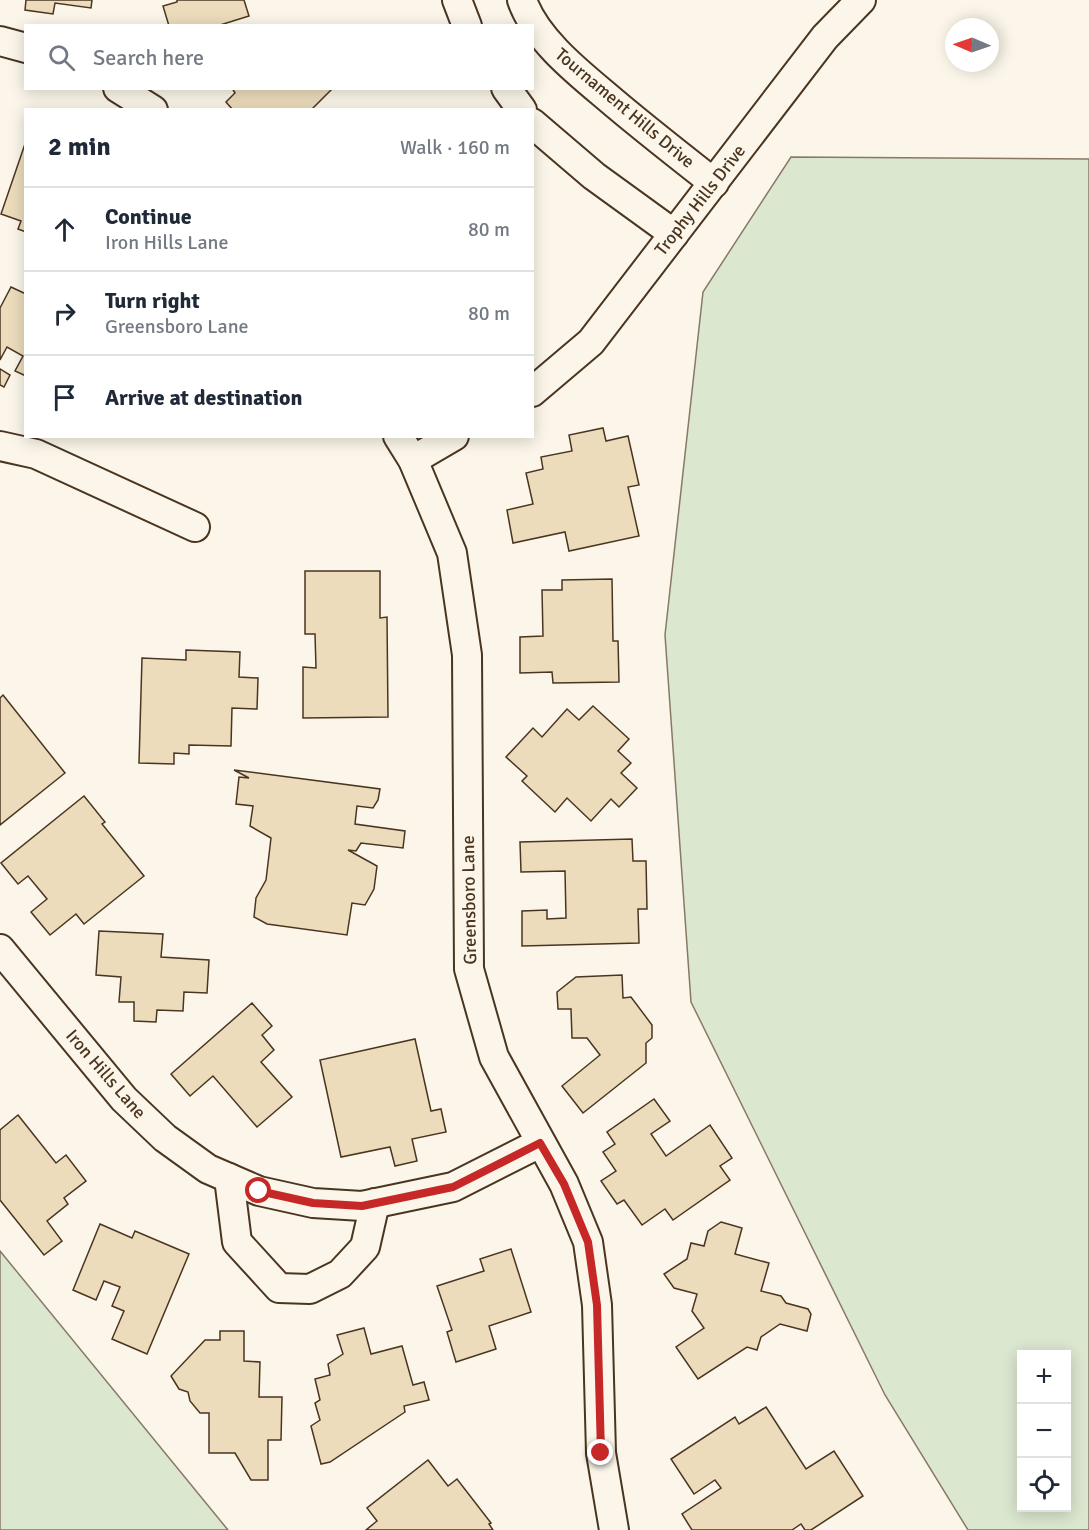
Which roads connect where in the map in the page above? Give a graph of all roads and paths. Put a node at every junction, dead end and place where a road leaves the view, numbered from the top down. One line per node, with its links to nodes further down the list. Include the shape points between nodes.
1 (457, 0): 4 (street)
2 (522, 0): 12 (street, Tournament Hills Drive, via 560,56)
3 (861, 0): 12 (street, Trophy Hills Drive, via 825,37)
4 (465, 24)
5 (0, 41): 6 (street)
6 (24, 47)
7 (121, 90): 9 (street)
8 (507, 90): 10 (street)
9 (150, 108)
10 (521, 108)
11 (534, 125): 13 (street, via 594,176)
12 (714, 183): 13 (street, Trophy Hills Drive)
13 (674, 234): 14 (street, Trophy Hills Drive, via 591,342)
14 (534, 390)
15 (399, 438): 18 (street, Greensboro Lane)
16 (451, 438): 18 (street)
17 (0, 446): 19 (street, via 36,454)
18 (413, 460): 21 (street, Greensboro Lane, via 452,553 467,655 469,969 494,1057)
19 (195, 527)
20 (0, 949): 22 (street, Iron Hills Lane, via 124,1099 165,1138 208,1169)
21 (540, 1143): 23 (street, Iron Hills Lane, via 453,1187); 24 (street, Greensboro Lane, via 564,1184 588,1242 597,1305 601,1453)
22 (229, 1178): 23 (street, Iron Hills Lane, via 259,1191 313,1203); 23 (street, via 237,1242 279,1288 310,1290 340,1274 365,1247)
23 (375, 1203)
24 (614, 1530)

